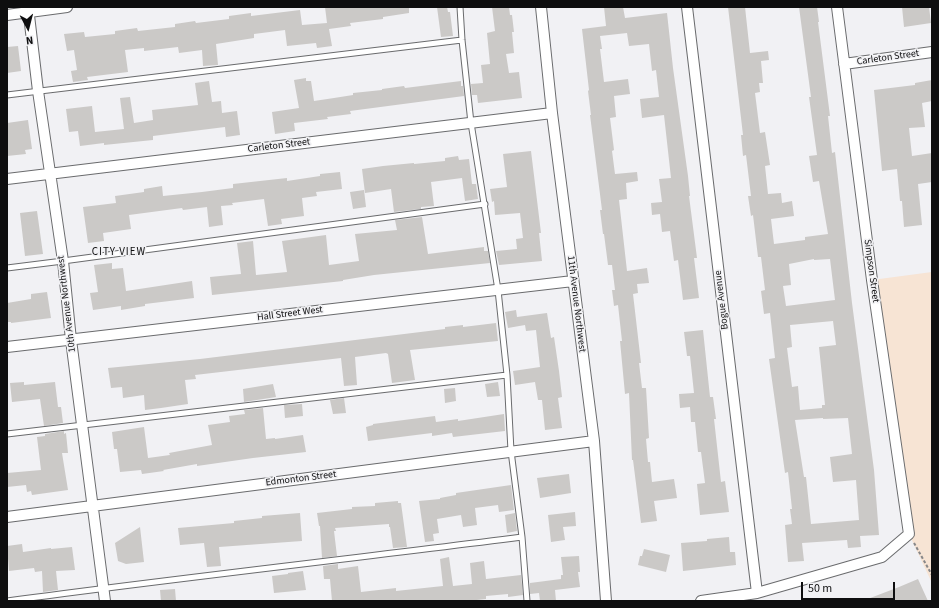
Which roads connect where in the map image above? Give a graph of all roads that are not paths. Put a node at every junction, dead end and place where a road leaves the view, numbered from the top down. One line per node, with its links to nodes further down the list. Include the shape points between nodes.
1 (67, 7): 6 (street)
2 (460, 7): 8 (lane)
3 (541, 7): 13 (street, 11th Avenue Northwest)
4 (686, 7): 33 (street, Bogue Avenue)
5 (837, 7): 10 (street, Simpson Street)
6 (28, 9): 7 (street); 11 (street, 10th Avenue Northwest)
7 (7, 15)
8 (462, 40): 11 (lane); 14 (lane)
9 (932, 52): 10 (street, Carleton Street)
10 (844, 64): 33 (street, Simpson Street, via 909,534 882,556)
11 (38, 91): 12 (lane); 15 (street, 10th Avenue Northwest)
12 (7, 95)
13 (552, 113): 14 (street, Carleton Street); 20 (street, 11th Avenue Northwest)
14 (471, 123): 15 (street, Carleton Street); 17 (lane)
15 (50, 174): 16 (street, Carleton Street); 18 (street, 10th Avenue Northwest)
16 (7, 179)
17 (485, 204): 18 (lane); 21 (lane)
18 (63, 261): 19 (lane); 22 (street, 10th Avenue Northwest)
19 (7, 268)
20 (573, 281): 21 (street, Hall Street West); 27 (street, 11th Avenue Northwest)
21 (498, 290): 22 (street, Hall Street West); 24 (lane)
22 (71, 340): 23 (street, Hall Street West); 25 (street, 10th Avenue Northwest)
23 (7, 347)
24 (507, 375): 25 (lane); 28 (lane)
25 (82, 425): 26 (lane); 29 (street, 10th Avenue Northwest)
26 (7, 434)
27 (594, 441): 28 (street, Edmonton Street); 37 (street, 11th Avenue Northwest)
28 (511, 451): 29 (street, Edmonton Street); 31 (lane)
29 (93, 506): 30 (street, Edmonton Street); 32 (street, 10th Avenue Northwest)
30 (7, 517)
31 (522, 536): 32 (lane); 36 (lane)
32 (104, 588): 34 (lane); 35 (street, 10th Avenue Northwest)
33 (757, 593): 38 (street)
34 (7, 601)
35 (105, 601)
36 (527, 601)
37 (606, 601)
38 (701, 601)

